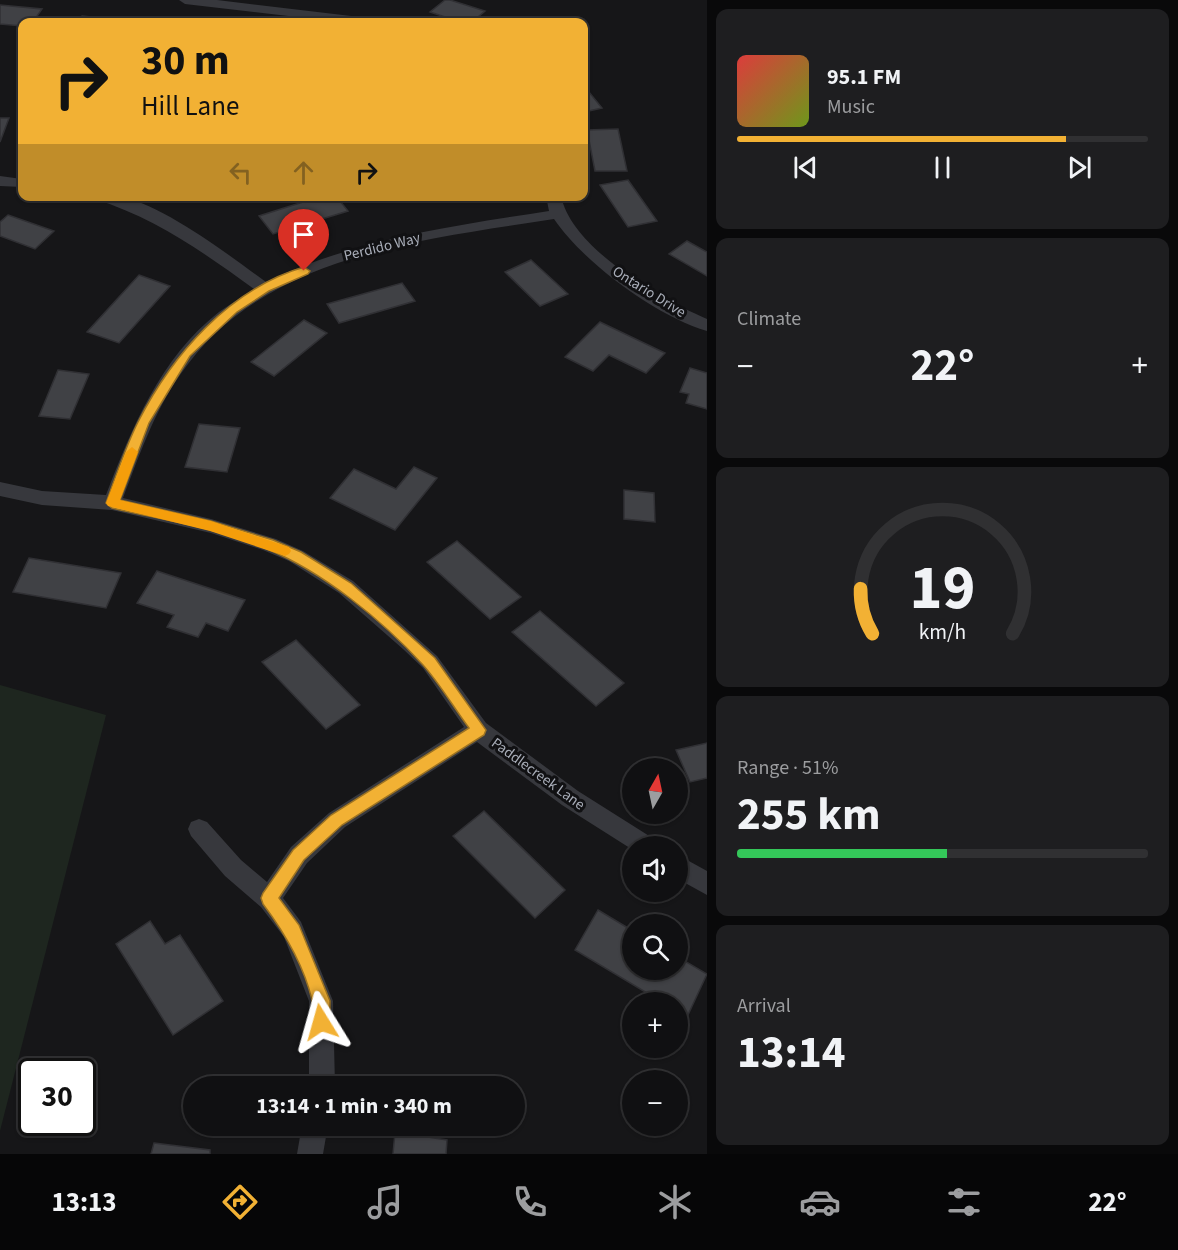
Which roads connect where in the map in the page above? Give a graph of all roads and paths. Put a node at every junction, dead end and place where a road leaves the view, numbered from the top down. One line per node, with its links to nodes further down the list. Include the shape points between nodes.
1 (185, 0): 2 (street)
2 (189, 0): 3 (street)
3 (335, 18)
4 (0, 181): 5 (street)
5 (18, 183)
6 (116, 201): 9 (street, via 144,210 198,239)
7 (554, 201): 8 (street, Ontario Drive)
8 (558, 214): 9 (street, Perdido Way, via 365,248); 10 (street, Ontario Drive, via 570,231 626,280)
9 (265, 289): 12 (street, Perdido Way, via 216,323 186,353 143,423)
10 (707, 325)
11 (0, 489): 12 (street, Paddlecreek Lane, via 42,498)
12 (112, 503): 13 (street, Paddlecreek Lane, via 269,544 346,587 429,662)
13 (478, 730): 15 (street, Paddlecreek Lane, via 570,798); 18 (street, via 337,820 299,855)
14 (199, 829): 18 (street, via 233,868)
15 (630, 836)
16 (688, 872): 17 (street)
17 (707, 884)
18 (269, 898): 19 (street, via 293,930 321,1001)
19 (322, 1076)
20 (313, 1136): 21 (street)
21 (310, 1154)

